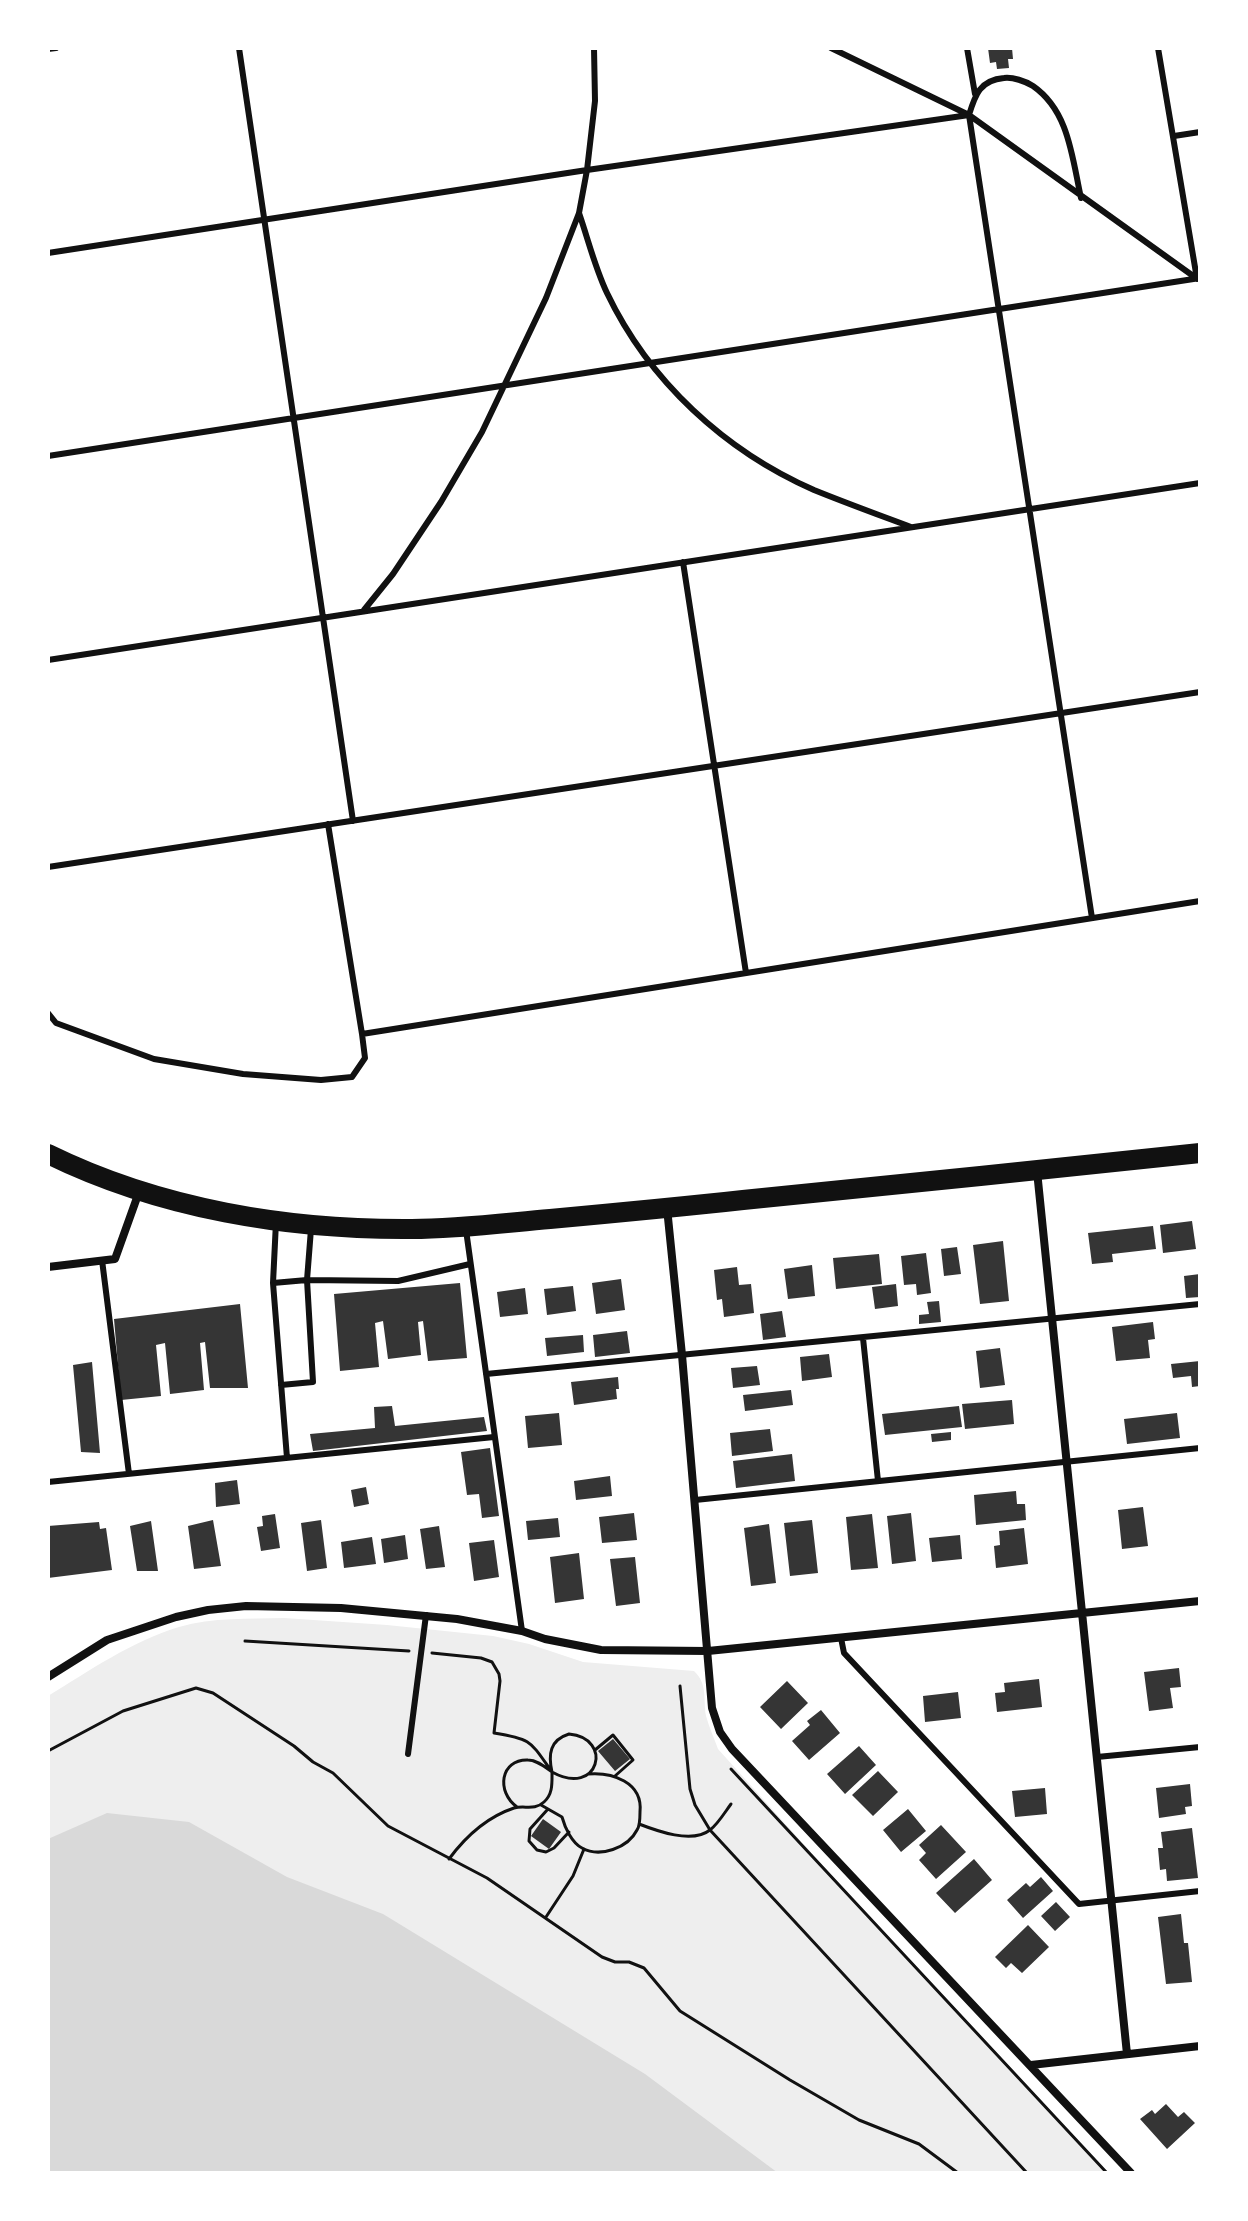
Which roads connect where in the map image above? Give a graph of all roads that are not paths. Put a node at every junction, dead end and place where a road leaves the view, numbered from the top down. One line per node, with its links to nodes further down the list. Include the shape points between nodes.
1 (56, 48): 7 (lane)
2 (239, 48): 15 (lane)
3 (594, 48): 12 (lane, via 595,101)
4 (831, 48): 9 (lane)
5 (967, 48): 8 (lane)
6 (1158, 48): 11 (lane)
7 (48, 49)
8 (975, 94): 9 (lane); 13 (lane, via 992,79 1009,77 1045,94 1064,126)
9 (969, 115): 12 (lane); 13 (lane); 18 (lane)
10 (1200, 132): 11 (lane)
11 (1174, 136): 17 (lane)
12 (587, 170): 14 (lane); 15 (lane)
13 (1081, 198): 17 (lane)
14 (579, 213): 19 (lane, via 606,291); 20 (lane)
15 (266, 220): 16 (lane); 21 (lane)
16 (48, 253)
17 (1199, 279): 18 (lane)
18 (999, 310): 19 (lane); 24 (lane)
19 (649, 363): 20 (lane); 25 (lane, via 713,429 770,467)
20 (504, 386): 21 (lane); 27 (lane, via 441,502)
21 (294, 418): 22 (lane); 28 (lane)
22 (48, 456)
23 (1200, 483): 24 (lane)
24 (1030, 510): 25 (lane); 31 (lane)
25 (912, 527): 26 (lane)
26 (683, 562): 27 (lane); 32 (lane)
27 (363, 612): 28 (lane)
28 (324, 617): 29 (lane); 33 (lane)
29 (48, 660)
30 (1200, 692): 31 (lane)
31 (1062, 713): 32 (lane); 37 (lane)
32 (714, 766): 33 (lane); 38 (lane)
33 (353, 821): 34 (lane)
34 (328, 824): 35 (lane); 40 (lane)
35 (48, 867)
36 (1200, 901): 37 (lane)
37 (1092, 918): 38 (lane)
38 (746, 973): 40 (lane)
39 (48, 1013): 40 (lane, via 56,1023 154,1059 321,1080 352,1077 365,1058)
40 (362, 1034)
41 (1200, 1153): 43 (main road)
42 (48, 1154): 44 (main road)
43 (1037, 1170): 45 (main road); 55 (street)
44 (139, 1191): 46 (main road); 49 (street, via 115,1259)
45 (667, 1208): 48 (main road); 57 (street)
46 (276, 1221): 47 (main road); 53 (lane)
47 (311, 1225): 48 (main road); 52 (lane)
48 (466, 1227): 50 (lane)
49 (102, 1260): 51 (street); 64 (lane)
50 (470, 1264): 52 (lane, via 398,1281); 58 (lane)
51 (48, 1267)
52 (307, 1280): 53 (lane); 59 (lane, via 313,1382)
53 (273, 1283): 59 (lane)
54 (1200, 1304): 55 (lane)
55 (1052, 1318): 56 (lane); 63 (street)
56 (863, 1338): 57 (lane); 65 (lane)
57 (682, 1355): 58 (lane); 67 (street)
58 (486, 1374): 60 (lane)
59 (281, 1385): 62 (lane)
60 (494, 1437): 62 (lane); 71 (lane)
61 (1200, 1448): 63 (lane)
62 (287, 1458): 64 (lane)
63 (1067, 1461): 65 (lane); 69 (street)
64 (129, 1474): 66 (lane)
65 (878, 1481): 67 (lane)
66 (48, 1482)
67 (695, 1500): 73 (street)
68 (1200, 1601): 69 (street)
69 (1083, 1614): 72 (street); 77 (street)
70 (426, 1615): 71 (street); 74 (street, via 341,1608 208,1610 107,1640); 76 (lane)
71 (522, 1631): 73 (street, via 601,1650)
72 (841, 1638): 73 (street); 79 (lane, via 844,1653 1079,1904)
73 (708, 1651): 82 (street, via 712,1708 732,1749)
74 (48, 1677)
75 (1200, 1747): 77 (lane)
76 (408, 1754)
77 (1097, 1757): 79 (street)
78 (1200, 1891): 79 (lane)
79 (1112, 1900): 81 (street)
80 (1200, 2046): 81 (street)
81 (1127, 2054): 82 (street)
82 (1031, 2065): 83 (street)
83 (1131, 2173)

